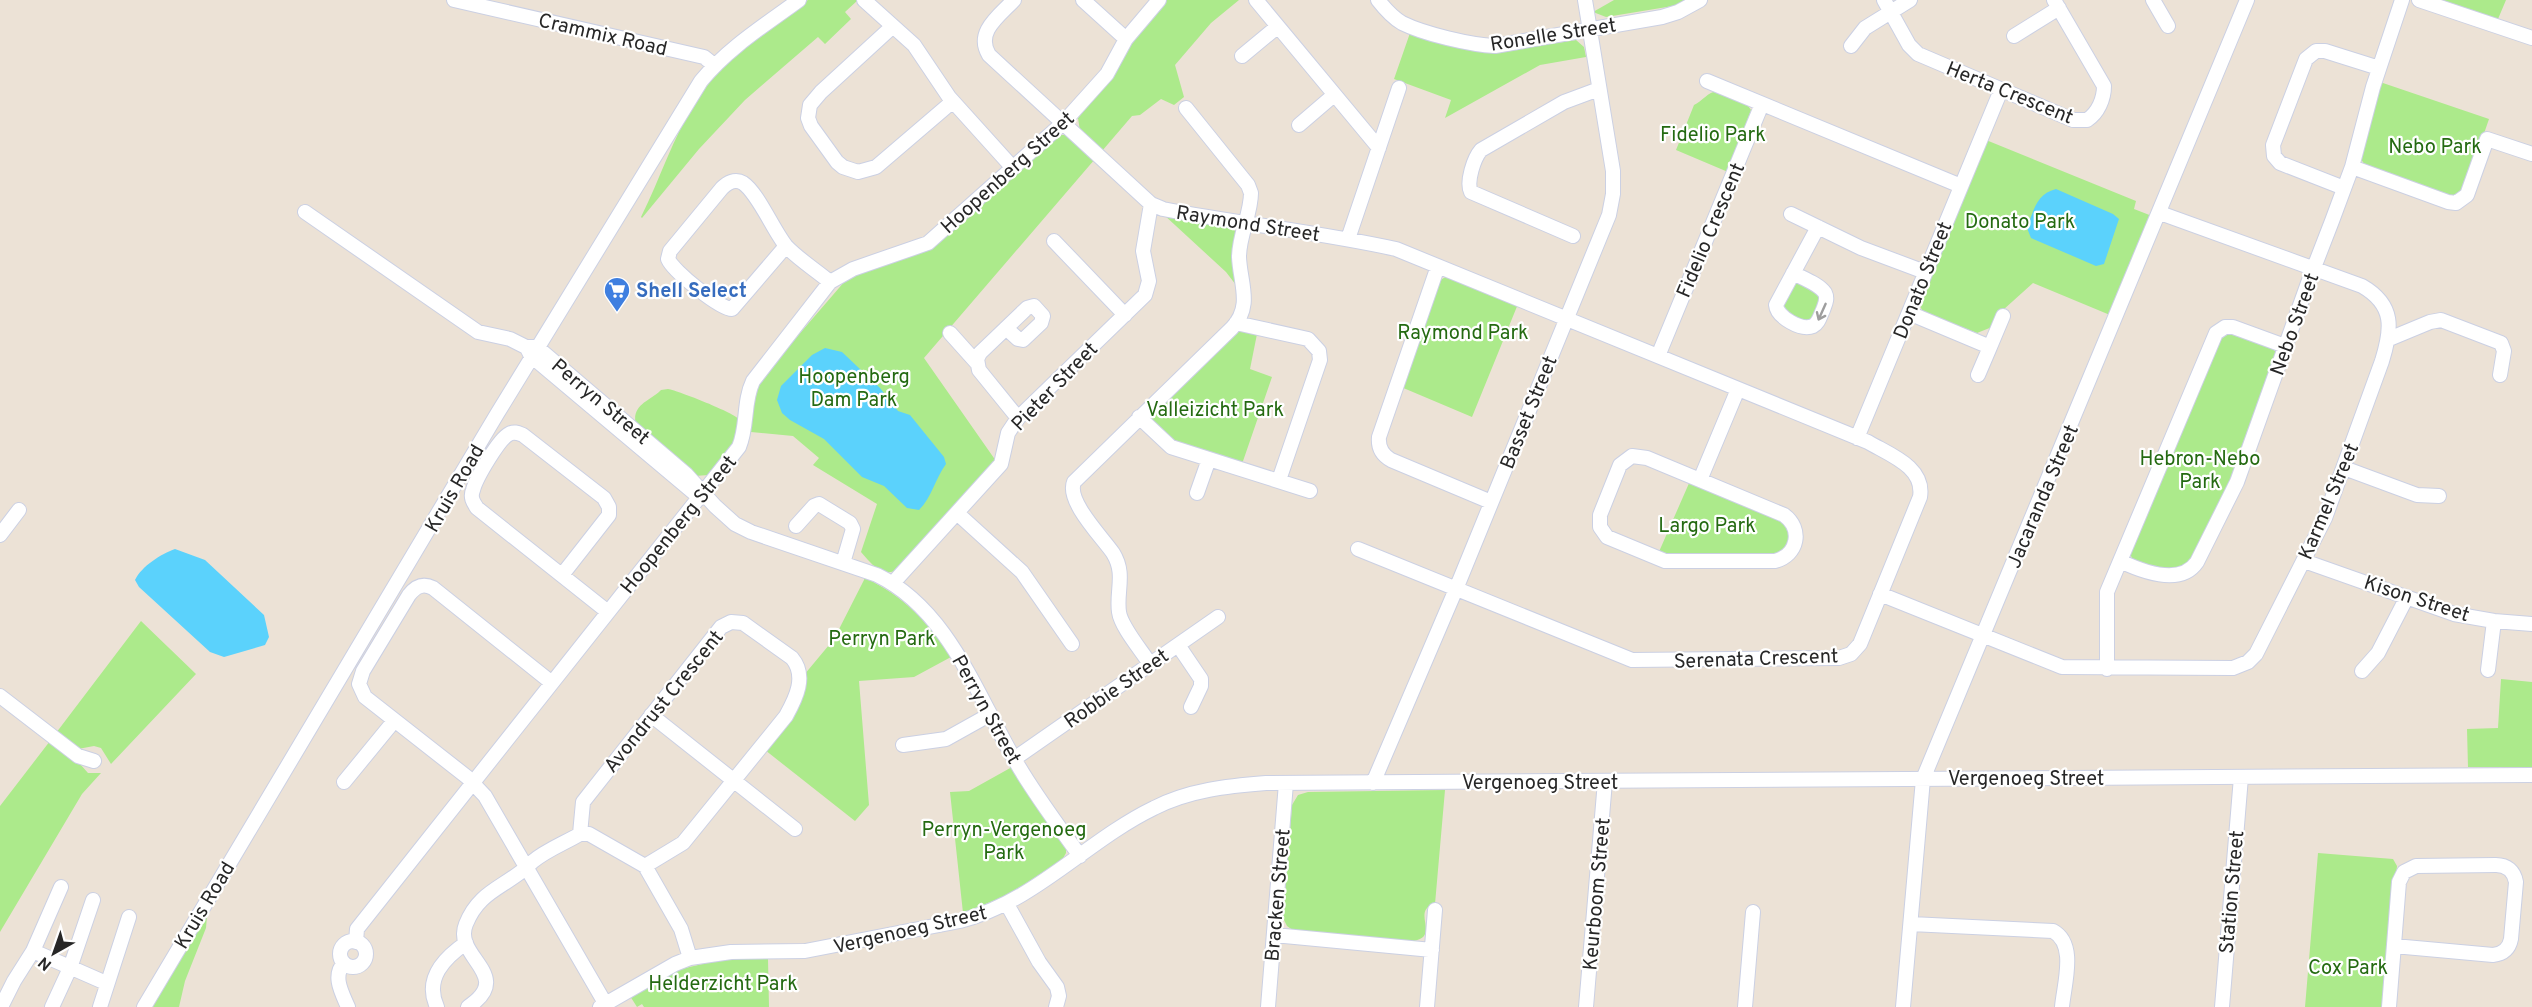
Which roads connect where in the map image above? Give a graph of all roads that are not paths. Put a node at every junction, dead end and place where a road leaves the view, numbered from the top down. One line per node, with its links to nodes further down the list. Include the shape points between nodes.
1 (454, 0): 27 (street, Crammix Road, via 704,57)
2 (799, 0): 27 (street, Kruis Road)
3 (864, 0): 18 (street)
4 (1083, 0): 24 (street)
5 (1159, 0): 24 (street, Hoopenberg Street)
6 (1256, 0): 20 (street)
7 (1378, 0): 21 (street, Ronelle Street, via 1391,15 1409,26 1479,45 1495,46)
8 (1585, 0): 21 (street, Basset Street)
9 (1700, 0): 21 (street, Ronelle Street, via 1669,15)
10 (1910, 0): 17 (street)
11 (2153, 0): 19 (street)
12 (2247, 0): 47 (street, Jacaranda Street)
13 (2402, 0): 28 (street, Nebo Street)
14 (2419, 0): 23 (street)
15 (1006, 3): 37 (street, Raymond Street, via 986,30 983,41 989,55)
16 (2057, 4): 22 (street); 32 (street, Herta Crescent, via 2104,86 2095,113 2087,120 2073,120)
17 (1887, 6): 25 (street); 32 (street, Herta Crescent, via 1918,54)
18 (893, 26): 34 (street, via 922,55); 34 (street, via 810,105 811,126 837,162 858,172 876,167)
19 (2168, 26)
20 (1277, 27): 26 (street); 33 (street)
21 (1590, 28): 31 (street, Basset Street)
22 (2014, 36)
23 (2532, 38)
24 (1126, 39): 37 (street, Hoopenberg Street, via 1107,74)
25 (1851, 46)
26 (1242, 56)
27 (714, 65): 70 (street, Kruis Road)
28 (2379, 68): 41 (street, Nebo Street); 44 (street, via 2325,51 2312,53 2306,59 2273,145 2280,164)
29 (1707, 81): 35 (street)
30 (1399, 88): 39 (street)
31 (1599, 89): 51 (street, via 1564,102 1481,150 1468,186 1471,192); 63 (street, Basset Street, via 1613,171 1611,205)
32 (2001, 90): 43 (street, Donato Street)
33 (1334, 95): 38 (street); 39 (street)
34 (952, 102): 42 (street)
35 (1762, 104): 43 (street); 71 (street, Fidelio Crescent)
36 (1186, 108): 49 (street, via 1250,189)
37 (1063, 123): 42 (street, Hoopenberg Street); 45 (street, Raymond Street)
38 (1299, 125)
39 (1379, 148): 52 (street)
40 (2532, 154): 41 (street, via 2487,139 2467,195 2456,203)
41 (2352, 167): 44 (street, Nebo Street)
42 (1013, 168): 59 (street, Hoopenberg Street, via 928,243 853,269)
43 (1961, 186): 57 (street, Donato Street)
44 (2344, 188): 56 (street, Nebo Street)
45 (1150, 204): 49 (street, Raymond Street); 61 (street, Pieter Street, via 1143,251 1148,289)
46 (305, 212): 70 (street, Perryn Street, via 478,332 510,339)
47 (2160, 213): 56 (street, Karmel Street); 105 (street, Jacaranda Street)
48 (1791, 214): 50 (street)
49 (1246, 225): 52 (street, Raymond Street); 64 (street, via 1239,257 1245,300)
50 (1818, 227): 57 (street, via 1861,249); 58 (street)
51 (1573, 236)
52 (1348, 239): 55 (street, Raymond Street, via 1396,249)
53 (1054, 242): 61 (street)
54 (786, 246): 54 (street, via 749,190 736,181 722,188 670,251 668,259 721,306 732,309); 59 (street)
55 (1438, 266): 63 (street, Raymond Street); 87 (street, via 1379,445 1391,460)
56 (2314, 269): 67 (street, Karmel Street, via 2361,286 2374,295 2387,315); 68 (street, Nebo Street)
57 (1925, 272): 60 (street, Donato Street)
58 (1793, 273)
59 (830, 282): 85 (street, Hoopenberg Street, via 753,381 739,447)
60 (1909, 313): 69 (street); 78 (street, Donato Street)
61 (1125, 315): 77 (street, Pieter Street)
62 (2002, 316): 69 (street)
63 (1567, 318): 71 (street, Serenata Crescent); 87 (street, Basset Street)
64 (1236, 323): 76 (street); 81 (street, via 1308,339 1319,351 1320,360)
65 (1006, 328): 72 (street)
66 (950, 333): 72 (street)
67 (2389, 339): 74 (street, via 2433,320 2445,321 2501,344 2504,351); 80 (street, Karmel Street)
68 (2285, 346): 93 (street, Nebo Street, via 2237,482 2195,566 2177,574 2150,573); 93 (street, via 2233,327 2216,333)
69 (1990, 347): 73 (street)
70 (531, 350): 85 (street, Perryn Street); 157 (street, Kruis Road)
71 (1658, 356): 75 (street, Serenata Crescent)
72 (976, 362): 77 (street)
73 (1978, 375)
74 (2500, 375)
75 (1738, 389): 78 (street, Serenata Crescent); 82 (street)
76 (1139, 417): 79 (street, via 1171,447); 108 (street, via 1074,482 1072,492 1118,562 1120,619)
77 (1018, 418): 89 (street, Pieter Street, via 1008,433 1001,464)
78 (1857, 438): 99 (street, Serenata Crescent, via 1908,466 1920,484 1920,497)
79 (1209, 459): 81 (street); 84 (street)
80 (2344, 468): 86 (street, via 2417,495); 94 (street, Karmel Street)
81 (1279, 480): 83 (street)
82 (1700, 480): 82 (street, via 1788,518 1796,532 1791,552 1775,561 1671,562 1610,539 1602,531 1600,515 1620,465 1627,459 1642,456)
83 (1310, 491)
84 (1197, 493)
85 (701, 495): 95 (street, Perryn Street, via 742,529); 101 (street, Hoopenberg Street)
86 (2439, 496)
87 (1491, 502): 98 (street, Basset Street)
88 (20, 510): 91 (street)
89 (957, 513): 97 (street, Pieter Street); 106 (street, via 1022,572)
90 (796, 526): 95 (street, via 819,504 850,523 853,529)
91 (0, 535)
92 (1358, 549): 98 (street, Serenata Crescent)
93 (2120, 561): 109 (street, via 2106,596)
94 (2304, 561): 100 (street, Kison Street); 109 (street, Karmel Street, via 2256,654 2243,664 2232,668)
95 (843, 563): 97 (street, Perryn Street)
96 (562, 575): 96 (street, via 473,502 472,490 499,443 510,433 523,435 604,498 609,507 609,515); 101 (street)
97 (893, 583): 116 (street, Perryn Street, via 940,627)
98 (1456, 589): 99 (street, Serenata Crescent, via 1620,656 1646,662 1845,657 1860,644); 129 (street, Basset Street)
99 (1880, 594): 105 (street, Karmel Street)
100 (2407, 597): 103 (street, Kison Street, via 2454,614); 111 (street, via 2378,653)
101 (608, 612): 112 (street, Hoopenberg Street)
102 (1218, 617): 107 (street, Robbie Street)
103 (2494, 621): 104 (street, Kison Street); 110 (street)
104 (2532, 624)
105 (1983, 637): 109 (street, Karmel Street, via 2054,666); 123 (street, Jacaranda Street)
106 (1072, 644)
107 (1178, 645): 108 (street, Robbie Street); 114 (street, via 1201,679)
108 (1150, 664): 119 (street, Robbie Street)
109 (2106, 669)
110 (2488, 670)
111 (2362, 671)
112 (552, 683): 117 (street, via 434,588 422,585 413,590 360,677 365,697); 127 (street, Hoopenberg Street)
113 (0, 696): 120 (street, via 78,756)
114 (1191, 707)
115 (651, 715): 124 (street); 124 (street, Avondrust Crescent, via 726,624 743,623 792,658 800,678 790,708); 131 (street, Avondrust Crescent, via 582,802)
116 (989, 715): 118 (street, via 946,739); 119 (street, Perryn Street)
117 (394, 721): 126 (street); 127 (street)
118 (903, 745)
119 (1014, 759): 132 (street, Perryn Street)
120 (94, 761)
121 (2532, 775): 122 (street, Vergenoeg Street)
122 (2241, 777): 123 (street, Vergenoeg Street); 167 (street, Station Street)
123 (1923, 779): 125 (street, Vergenoeg Street); 141 (street, Jacaranda Street)
124 (734, 780): 130 (street); 133 (street, Avondrust Crescent, via 683,843)
125 (1605, 781): 129 (street, Vergenoeg Street); 163 (street, Keurboom Street)
126 (344, 782)
127 (471, 782): 134 (street, via 485,796); 143 (street, Hoopenberg Street, via 357,929)
128 (1286, 783): 129 (street, Vergenoeg Street); 132 (street, Vergenoeg Street, via 1227,787 1172,800 1139,816); 142 (street, Bracken Street)
129 (1373, 783)
130 (795, 829)
131 (580, 834): 133 (street, via 589,834); 134 (street)
132 (1080, 856): 137 (street, Vergenoeg Street)
133 (645, 866): 148 (street, via 681,929)
134 (527, 867): 144 (street, via 489,891 477,905 466,924); 153 (street)
135 (61, 887): 147 (street)
136 (93, 900): 150 (street)
137 (1007, 904): 148 (street, Vergenoeg Street, via 960,921 815,950 731,952); 160 (street, via 1057,987)
138 (1435, 910): 146 (street)
139 (1753, 912): 164 (street)
140 (129, 917): 151 (street)
141 (1911, 924): 165 (street, Jacaranda Street); 166 (street, via 2053,931 2067,947)
142 (1274, 935): 146 (street); 161 (street, Bracken Street)
143 (356, 942): 149 (street, via 342,946 340,955); 149 (street, via 365,949 363,962 356,966)
144 (466, 943): 158 (street, via 451,953 435,975 431,992); 159 (street, via 485,974 486,983 480,999)
145 (2394, 946): 145 (street, via 2399,882 2407,869 2500,865 2513,874 2516,882 2511,939 2502,953); 168 (street)
146 (1432, 950): 162 (street)
147 (33, 951): 150 (street); 154 (street)
148 (690, 958): 153 (street, Vergenoeg Street)
149 (344, 963): 152 (street, via 338,969)
150 (70, 968): 151 (street); 155 (street)
151 (106, 983): 156 (street)
152 (343, 999)
153 (603, 1005)
154 (1, 1006)
155 (52, 1007)
156 (100, 1007)
157 (144, 1007)
158 (437, 1007)
159 (468, 1007)
160 (1056, 1007)
161 (1268, 1007)
162 (1427, 1007)
163 (1586, 1007)
164 (1745, 1007)
165 (1904, 1007)
166 (2062, 1007)
167 (2222, 1007)
168 (2389, 1007)

